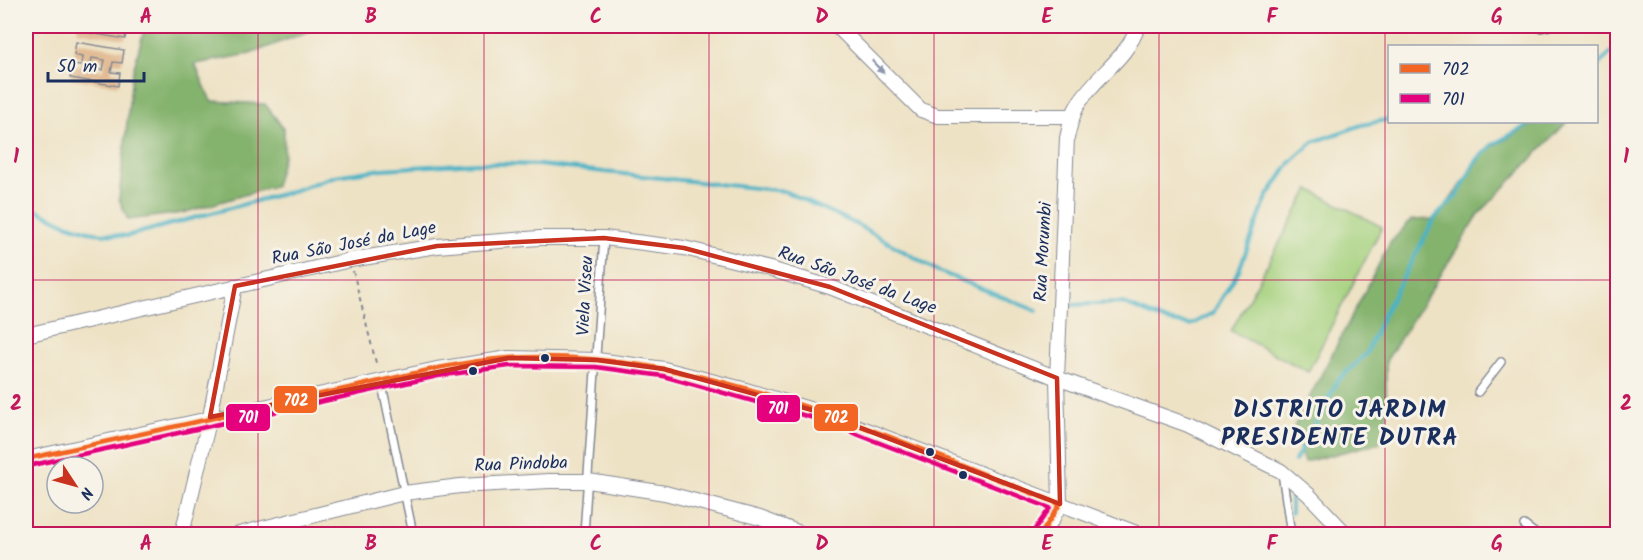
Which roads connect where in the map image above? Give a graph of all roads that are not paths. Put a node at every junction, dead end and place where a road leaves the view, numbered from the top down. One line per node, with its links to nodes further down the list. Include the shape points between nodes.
1 (837, 26): 5 (street, one-way to 5, via 921,110 938,116)
2 (1138, 26): 5 (street, Rua Morumbi, via 1127,51 1080,100)
3 (1535, 26): 4 (lane)
4 (1550, 26)
5 (1072, 116): 11 (street, Rua Morumbi, via 1067,138)
6 (604, 238): 7 (street, Rua São José da Lage, via 539,238 437,246 350,260); 9 (lane, Viela Viseu); 11 (street, Rua São José da Lage, via 684,248 770,268 830,287)
7 (235, 286): 8 (street, Rua São José da Lage); 14 (street)
8 (26, 335)
9 (597, 360): 12 (street, via 509,358); 17 (lane, Viela Viseu); 19 (street, via 664,369 819,412)
10 (1501, 362): 13 (lane)
11 (1057, 378): 16 (street, Rua São José da Lage, via 1188,425); 19 (street, Rua Morumbi)
12 (381, 380): 14 (street); 18 (lane)
13 (1478, 392)
14 (210, 417): 15 (street); 21 (street)
15 (26, 459)
16 (1281, 471): 28 (lane); 29 (street, Rua São José da Lage)
17 (588, 481): 18 (street, Rua Pindoba, via 459,486); 24 (lane, Viela Viseu); 25 (street, Rua Pindoba, via 665,493 760,518)
18 (404, 493): 22 (street, Rua Pindoba); 23 (lane)
19 (1059, 504): 26 (street); 27 (street)
20 (1524, 525): 30 (lane)
21 (182, 534)
22 (239, 534)
23 (413, 534)
24 (584, 534)
25 (803, 534)
26 (1041, 534)
27 (1139, 534)
28 (1291, 534)
29 (1346, 534)
30 (1536, 534)

